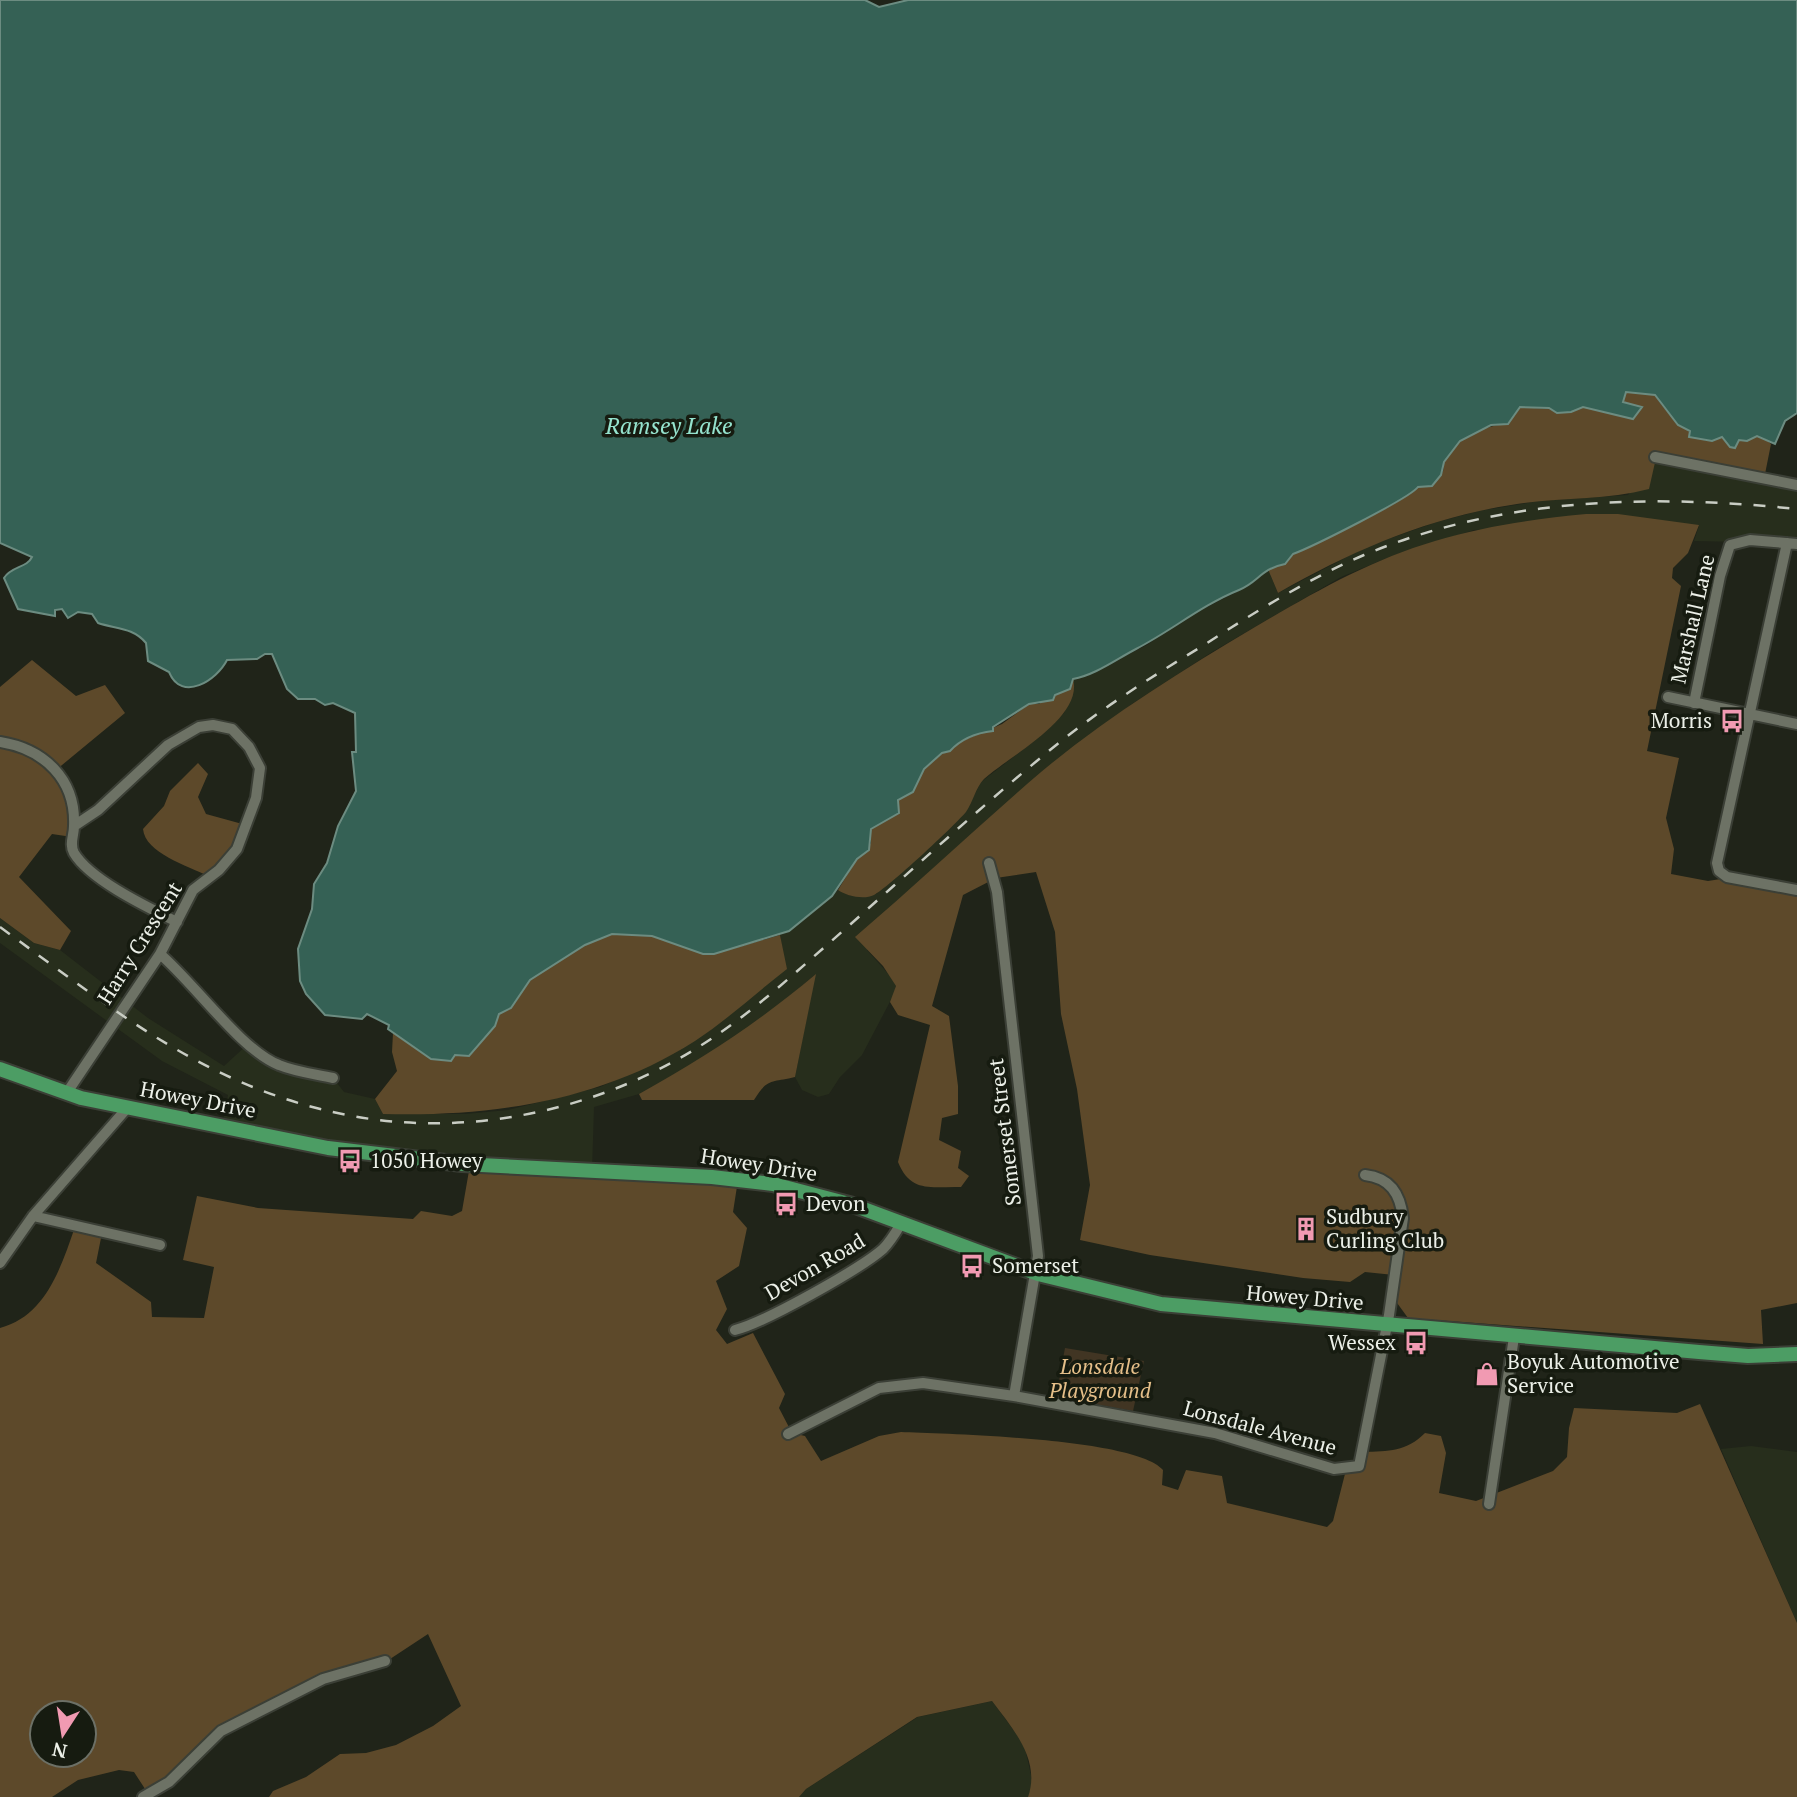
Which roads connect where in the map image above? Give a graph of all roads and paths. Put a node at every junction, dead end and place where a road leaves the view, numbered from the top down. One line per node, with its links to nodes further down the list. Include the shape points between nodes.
1 (1655, 457): 2 (street)
2 (1797, 485)
3 (1792, 543): 5 (street, Marshall Lane, via 1749,540 1730,545); 6 (street)
4 (1668, 697): 5 (street)
5 (1694, 703): 6 (street)
6 (1750, 714): 7 (street); 11 (street, via 1717,863 1719,871 1727,877)
7 (1797, 724)
8 (0, 742): 9 (street, via 27,748 55,767 64,781)
9 (74, 825): 12 (street, via 73,851 86,865); 12 (street, Harry Crescent, via 187,732 222,726 241,737 260,768 247,826 232,857 193,890)
10 (989, 863): 23 (street, Somerset Street, via 997,892)
11 (1797, 890)
12 (177, 922): 13 (street, Harry Crescent)
13 (160, 954): 15 (street, via 261,1055 278,1065); 16 (street, Harry Crescent)
14 (0, 1069): 16 (main road, Howey Drive)
15 (333, 1078)
16 (66, 1094): 17 (main road, Howey Drive)
17 (128, 1107): 19 (street); 20 (main road, Howey Drive, via 372,1154 483,1166 755,1181 834,1199)
18 (1365, 1175): 24 (street, via 1390,1183 1401,1203 1403,1218)
19 (33, 1216): 21 (street); 22 (street)
20 (902, 1222): 23 (main road, Howey Drive); 25 (street, Devon Road, via 888,1244 873,1256)
21 (160, 1245)
22 (0, 1263)
23 (1038, 1274): 24 (main road, Howey Drive, via 1172,1306); 28 (street, Somerset Street)
24 (1386, 1326): 26 (main road, Howey Drive); 28 (street, Lonsdale Avenue, via 1359,1466 1334,1469 1215,1433)
25 (735, 1330)
26 (1514, 1337): 27 (main road, Howey Drive, via 1748,1356); 30 (street)
27 (1797, 1354)
28 (1014, 1396): 29 (street, Lonsdale Avenue, via 923,1382 900,1384 858,1397)
29 (788, 1434)
30 (1489, 1504)
31 (386, 1661): 32 (street, via 323,1679 221,1731 169,1782)
32 (143, 1797)

